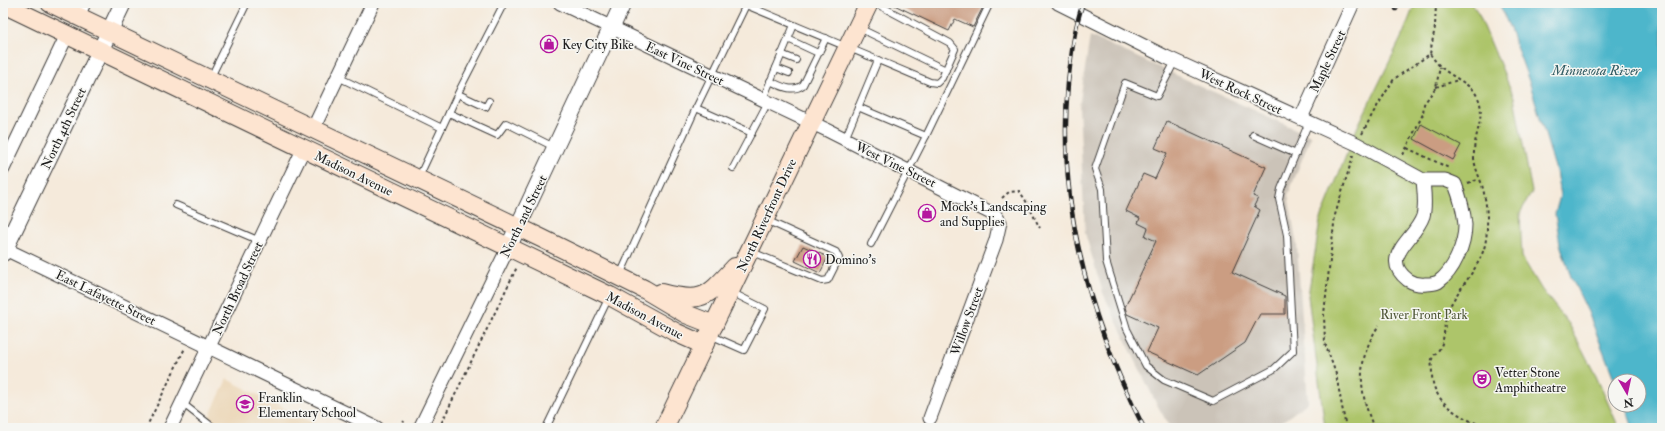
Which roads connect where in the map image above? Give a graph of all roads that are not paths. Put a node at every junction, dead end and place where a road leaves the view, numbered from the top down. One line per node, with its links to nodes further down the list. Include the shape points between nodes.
1 (50, 3): 15 (main road, Madison Avenue)
2 (123, 3): 19 (street, North 4th Street)
3 (247, 3): 35 (lane)
4 (373, 3): 34 (street)
5 (504, 3): 37 (lane)
6 (560, 3): 18 (street, East Vine Street)
7 (623, 3): 18 (street, North 2nd Street)
8 (868, 3): 17 (main road, North Riverfront Drive)
9 (875, 3): 31 (lane, via 950,43 955,49)
10 (990, 3): 49 (lane)
11 (1058, 3): 29 (street, West Rock Street)
12 (1353, 3): 43 (street, Maple Street)
13 (3, 4): 20 (main road, Madison Avenue)
14 (747, 4): 16 (lane); 33 (lane)
15 (81, 10): 19 (main road, Madison Avenue)
16 (794, 25): 21 (lane); 22 (lane)
17 (857, 27): 23 (main road, North Riverfront Drive); 31 (lane)
18 (611, 28): 33 (street, East Vine Street); 52 (street, North 2nd Street)
19 (109, 31): 24 (street, North 4th Street); 35 (main road, Madison Avenue)
20 (67, 35): 24 (main road, Madison Avenue); 55 (street)
21 (826, 38): 23 (lane); 26 (lane)
22 (788, 39): 25 (lane); 26 (lane)
23 (848, 46): 28 (lane); 44 (main road, North Riverfront Drive)
24 (100, 51): 51 (main road, Madison Avenue); 66 (street, North 4th Street)
25 (781, 54): 27 (lane); 30 (lane)
26 (818, 54): 36 (lane, via 804,78 803,85 798,88 787,89)
27 (796, 60)
28 (878, 60): 31 (lane, via 936,83); 40 (lane)
29 (1175, 61): 43 (street, West Rock Street); 53 (lane, via 1157,96 1125,83 1094,169 1102,189 1106,261 1127,329 1146,366 1164,380 1213,401 1274,368 1293,351 1287,235 1279,198)
30 (776, 68): 32 (lane); 36 (lane)
31 (946, 70)
32 (789, 74)
33 (712, 76): 39 (street, East Vine Street); 41 (lane)
34 (338, 77): 45 (lane); 46 (street)
35 (210, 80): 46 (main road, Madison Avenue)
36 (770, 82): 39 (lane)
37 (458, 94): 38 (lane, via 486,107); 42 (lane)
38 (489, 101)
39 (765, 101): 44 (street, East Vine Street); 47 (lane)
40 (858, 107): 49 (lane); 50 (lane)
41 (696, 108): 47 (lane); 68 (lane)
42 (449, 112): 45 (lane); 52 (lane, via 497,135 506,123)
43 (1305, 120): 53 (lane); 58 (street, West Rock Street, via 1357,144)
44 (810, 123): 50 (street, West Vine Street); 60 (main road, North Riverfront Drive)
45 (442, 128): 57 (lane)
46 (313, 129): 57 (main road, Madison Avenue)
47 (752, 132): 54 (lane)
48 (1253, 135): 53 (lane)
49 (926, 136): 56 (lane)
50 (845, 139): 56 (street, West Vine Street)
51 (304, 148): 63 (street, North Broad Street); 65 (main road, Madison Avenue)
52 (555, 148): 62 (street, North 2nd Street)
53 (1296, 154)
54 (733, 168)
55 (3, 169)
56 (909, 170): 61 (street, West Vine Street, via 988,210 996,215); 64 (lane)
57 (418, 179): 62 (main road, Madison Avenue)
58 (1423, 180): 58 (street, West Rock Street, via 1423,215 1417,228 1397,252 1400,273 1410,282 1422,284 1436,283 1447,274 1462,244 1465,226 1460,196 1455,184 1446,180)
59 (176, 205): 63 (lane)
60 (764, 220): 67 (main road, North Riverfront Drive); 67 (lane, via 836,252 839,258 828,280 822,281)
61 (1000, 222): 75 (street, Willow Street, via 996,240)
62 (518, 227): 65 (street, North 2nd Street); 68 (main road, Madison Avenue)
63 (260, 241): 73 (street, North Broad Street)
64 (871, 244)
65 (508, 248): 71 (main road, Madison Avenue); 79 (street, North 2nd Street)
66 (4, 250): 73 (street, East Lafayette Street)
67 (747, 253): 69 (main road, via 715,288 702,297 686,299); 70 (main road, North Riverfront Drive)
68 (619, 277): 69 (main road, Madison Avenue)
69 (644, 289): 72 (main road, Madison Avenue, via 686,314)
70 (729, 291): 72 (main road, North Riverfront Drive); 72 (lane, via 765,309 744,350)
71 (610, 296): 72 (main road, Madison Avenue, via 677,332); 80 (lane)
72 (709, 335): 81 (main road, North Riverfront Drive)
73 (209, 347): 74 (street, North Broad Street); 78 (street, East Lafayette Street)
74 (182, 403): 76 (street, North Broad Street); 77 (lane)
75 (931, 423)
76 (170, 428)
77 (214, 428)
78 (377, 428)
79 (420, 428)
80 (546, 428)
81 (664, 428)

